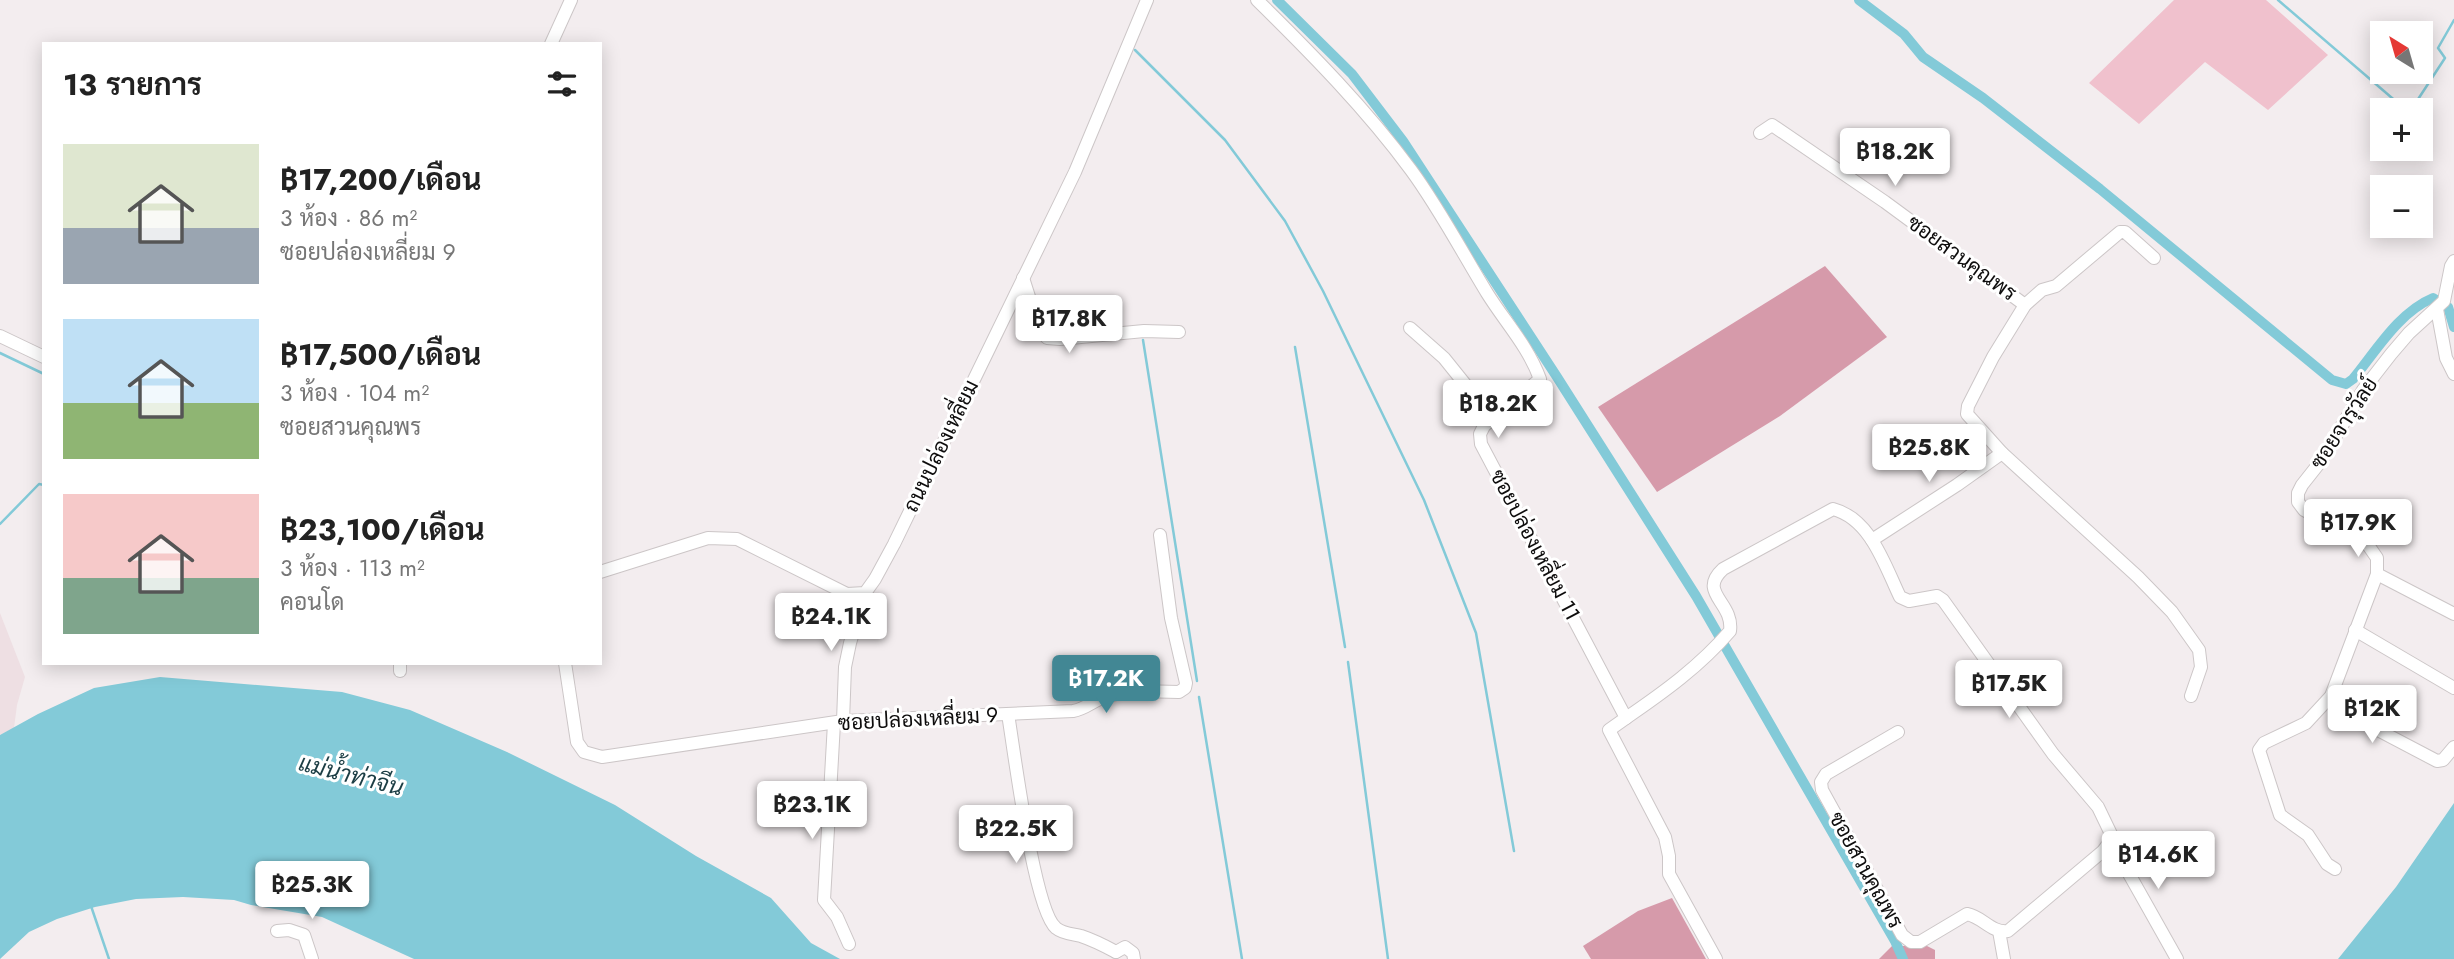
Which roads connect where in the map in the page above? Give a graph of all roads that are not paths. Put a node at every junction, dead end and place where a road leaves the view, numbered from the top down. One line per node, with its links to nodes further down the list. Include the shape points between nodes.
1 (571, 0): 4 (street)
2 (1147, 0): 8 (street, ถนนปล่องเหลี่ยม)
3 (1257, 0): 17 (street, via 1314,57 1412,171 1523,343 1540,379)
4 (552, 42)
5 (1760, 133): 10 (street, ซอยสวนคุณพร, via 1772,125)
6 (2154, 258): 10 (street, ซอยสวนคุณพร, via 2120,232 2056,286 2042,290)
7 (2454, 261): 9 (street, ซอยจารุวัลย์, via 2449,275)
8 (1023, 278): 13 (street, via 1039,328 1047,338); 23 (street, ถนนปล่องเหลี่ยม, via 894,544)
9 (2451, 290): 11 (street, ซอยจารุวัลย์)
10 (2025, 305): 18 (street, ซอยสวนคุณพร, via 1968,406 1971,420)
11 (2437, 309): 16 (street, via 2446,358); 22 (street, ซอยจารุวัลย์, via 2409,333 2363,390 2298,493 2304,510 2368,545 2378,558)
12 (1410, 328): 17 (street, via 1444,358)
13 (1179, 332)
14 (0, 336): 15 (street)
15 (42, 356)
16 (2454, 374)
17 (1493, 419): 31 (street, ซอยปล่องเหลี่ยม 11, via 1480,434 1481,444)
18 (2002, 453): 20 (street); 29 (street, ซอยสวนคุณพร, via 2138,577 2194,640 2201,667)
19 (1160, 535): 30 (street, ซอยปล่องเหลี่ยม 9, via 1184,690 1117,694 1073,711)
20 (1872, 540): 31 (street, via 1852,518 1833,509 1723,569 1713,578 1712,587 1729,614 1730,631 1683,678); 35 (street, via 1900,597 1909,601 1937,596 1943,600 2058,761 2098,807)
21 (602, 571): 23 (street, via 708,538 722,538 737,540 846,594)
22 (2377, 574): 24 (street); 25 (street)
23 (864, 593): 32 (street, ถนนปล่องเหลี่ยม, via 845,667)
24 (2454, 614)
25 (2356, 630): 27 (street); 28 (street)
26 (565, 665): 32 (street, ซอยปล่องเหลี่ยม 9, via 577,742 589,755 602,757)
27 (2454, 688)
28 (2332, 695): 34 (street, via 2338,709 2437,761 2444,760); 36 (street, via 2306,723 2264,743 2259,750 2280,815 2308,835)
29 (2191, 696)
30 (1008, 714): 32 (street, ซอยปล่องเหลี่ยม 9); 40 (street, via 1037,887 1047,914 1059,930 1089,939)
31 (1626, 718): 43 (street, via 1609,730 1665,837 1669,874)
32 (839, 722): 39 (street, ถนนปล่องเหลี่ยม, via 824,900)
33 (1898, 732): 37 (street, ซอยสวนคุณพร, via 1826,774 1822,790 1902,935 1920,942 1967,914)
34 (2454, 747)
35 (2110, 840): 37 (street, via 2103,851 2008,930); 45 (street)
36 (2335, 869)
37 (1998, 931): 44 (street)
38 (277, 932): 41 (street, via 304,935)
39 (849, 944)
40 (1115, 955): 42 (street, via 1125,947)
41 (313, 959)
42 (1134, 959)
43 (1716, 959)
44 (2004, 959)
45 (2178, 959)

